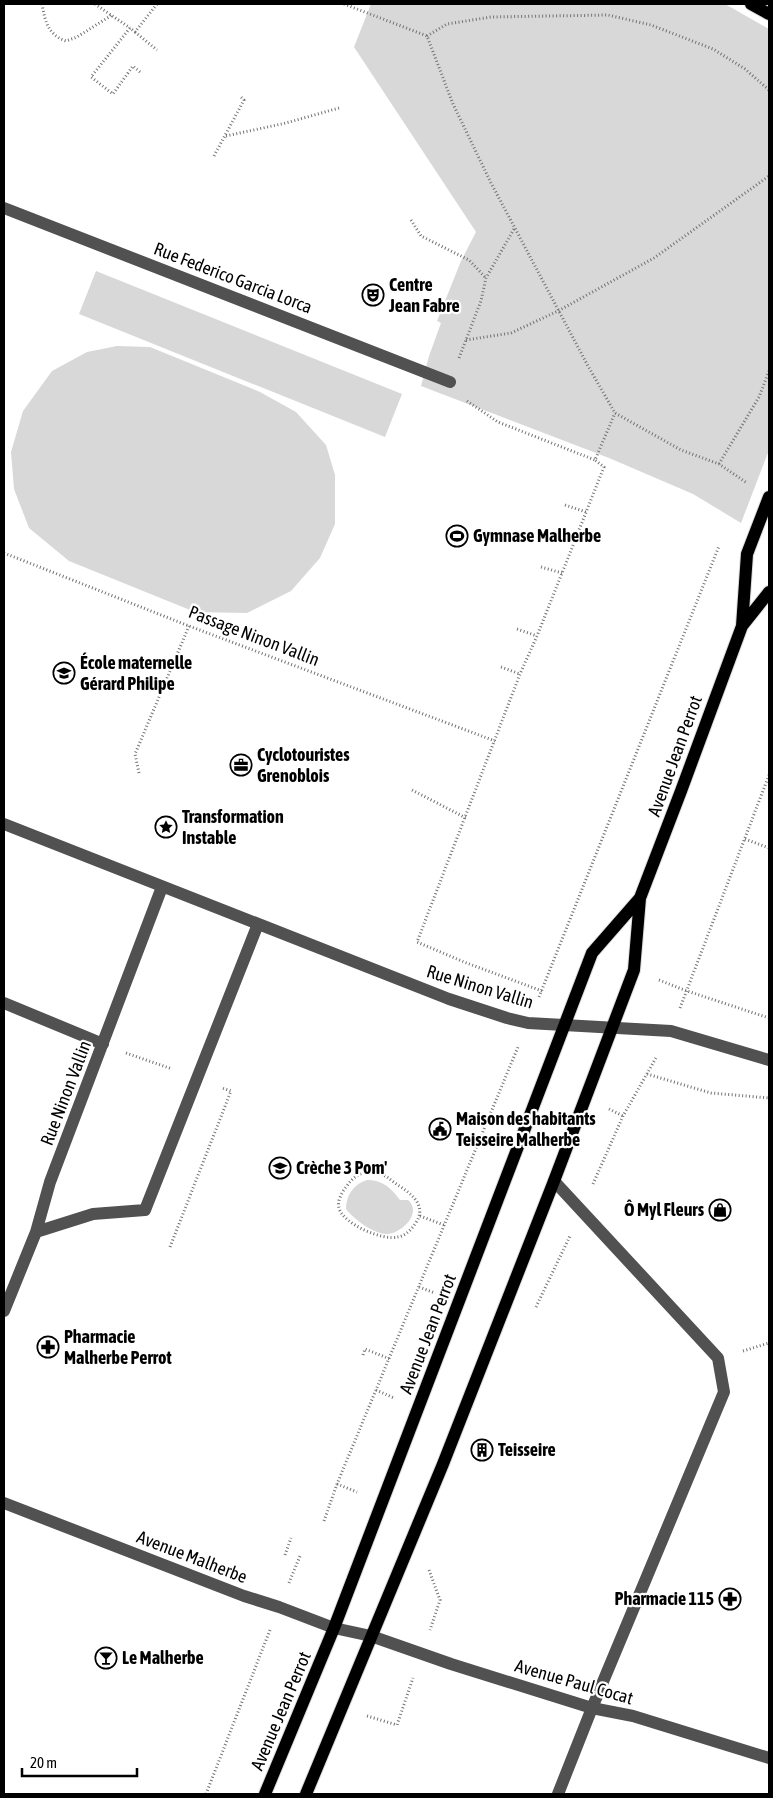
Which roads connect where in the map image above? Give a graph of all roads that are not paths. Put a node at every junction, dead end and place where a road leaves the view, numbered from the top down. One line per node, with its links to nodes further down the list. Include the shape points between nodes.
1 (750, 4): 2 (main road)
2 (769, 14)
3 (4, 208): 4 (street, Rue Federico Garcia Lorca)
4 (450, 382)
5 (768, 500): 7 (main road, Avenue Jean Perrot, via 747,554)
6 (769, 592): 7 (main road, Avenue Jean Perrot)
7 (742, 626): 10 (main road, Avenue Jean Perrot)
8 (4, 824): 9 (street, Rue Ninon Vallin)
9 (162, 888): 11 (street, Rue Ninon Vallin); 15 (street, Rue Ninon Vallin)
10 (640, 898): 13 (main road, Avenue Jean Perrot, via 592,954); 14 (main road, Avenue Jean Perrot, via 634,970)
11 (258, 924): 13 (street, Rue Ninon Vallin, via 449,999 507,1018); 18 (street, via 145,1210 93,1214)
12 (4, 1003): 15 (street)
13 (565, 1025): 14 (street, Rue Ninon Vallin); 21 (main road, Avenue Jean Perrot)
14 (612, 1028): 16 (street, Rue Ninon Vallin, via 671,1031); 17 (main road, Avenue Jean Perrot)
15 (103, 1044): 18 (street, Rue Ninon Vallin, via 50,1182)
16 (769, 1060)
17 (554, 1181): 22 (main road, Avenue Jean Perrot); 23 (street, via 718,1358 724,1392)
18 (36, 1232): 19 (street, Rue Ninon Vallin)
19 (4, 1311)
20 (4, 1503): 21 (street, Avenue Malherbe)
21 (334, 1628): 22 (street, Avenue Malherbe); 25 (main road, Avenue Jean Perrot)
22 (371, 1636): 23 (street, Avenue Paul Cocat); 26 (main road, Avenue Jean Perrot)
23 (592, 1708): 24 (street, Avenue Paul Cocat, via 633,1716); 27 (street)
24 (769, 1758)
25 (265, 1794)
26 (306, 1794)
27 (558, 1794)

